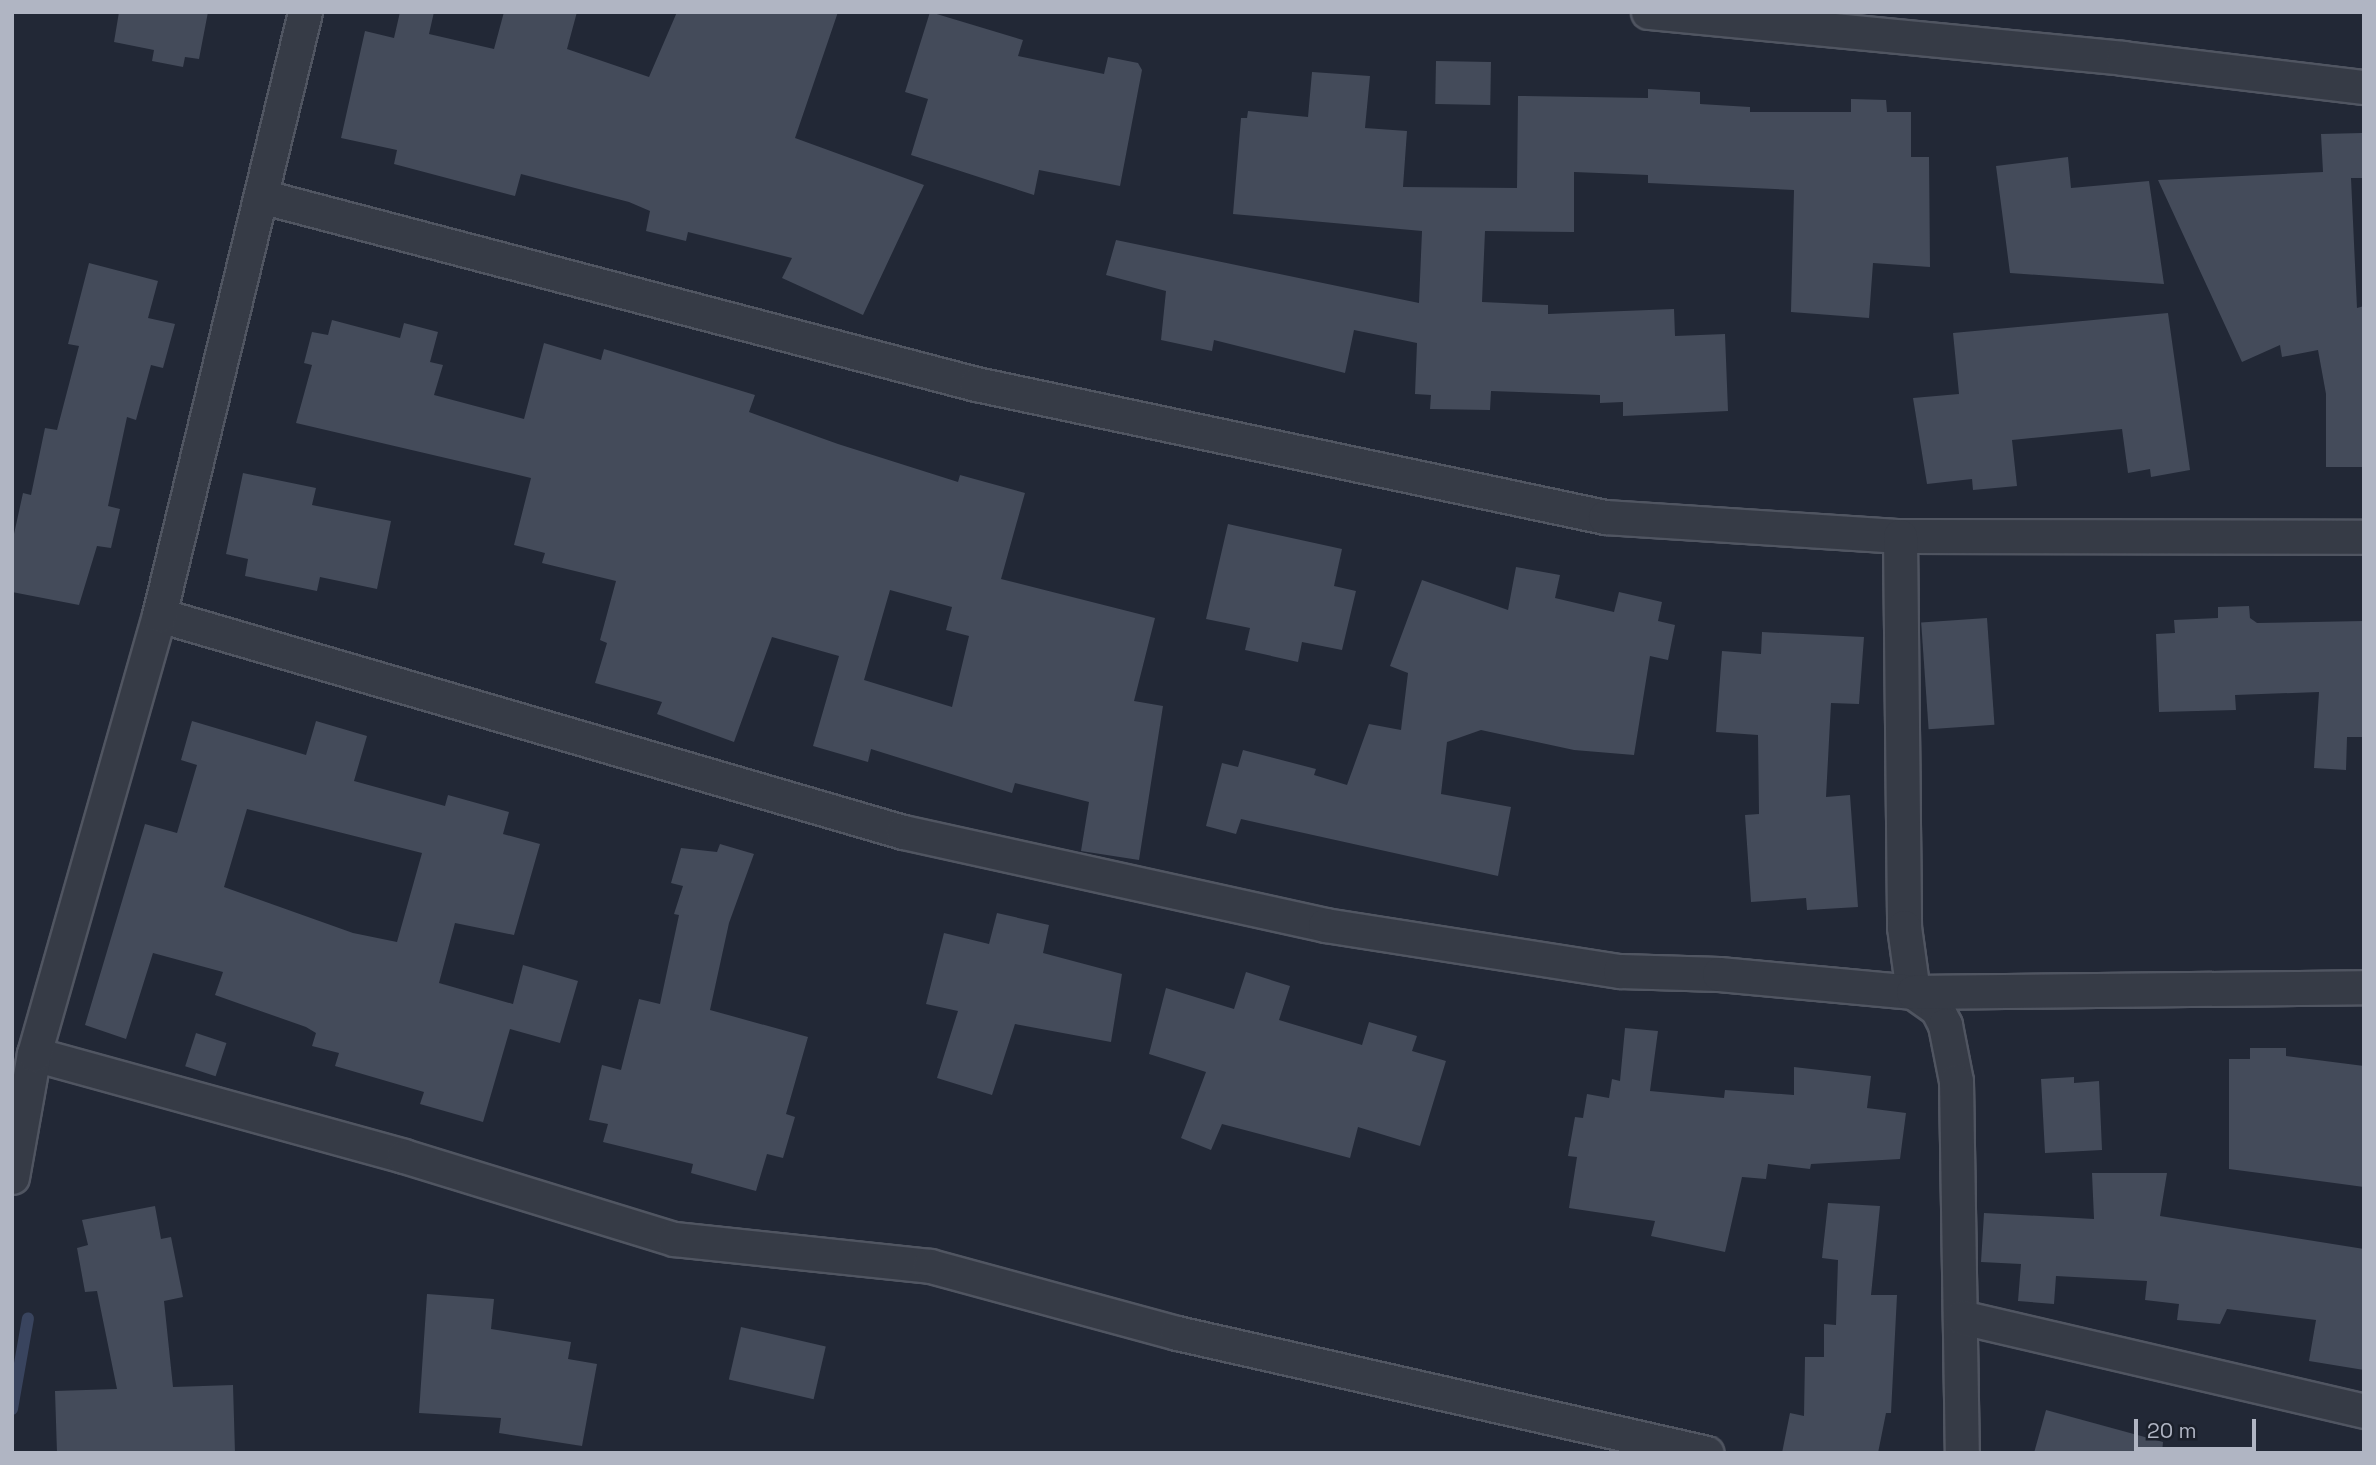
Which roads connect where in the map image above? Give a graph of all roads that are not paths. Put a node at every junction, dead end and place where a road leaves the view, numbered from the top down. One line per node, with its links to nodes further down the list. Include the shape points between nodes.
1 (305, 12): 4 (street)
2 (1648, 12): 3 (street, via 2123,58)
3 (2364, 87)
4 (264, 197): 5 (street, via 976,384 1328,454 1478,492 1605,517); 7 (street)
5 (1900, 536): 6 (street); 9 (street, via 1904,928)
6 (2364, 537)
7 (159, 615): 9 (street, via 904,832 1051,868 1325,925 1607,970); 10 (street)
8 (2364, 987): 9 (street)
9 (1913, 992): 12 (street, via 1937,1009 1952,1050)
10 (34, 1054): 11 (street); 14 (street, via 404,1156 674,1238 930,1266 1177,1333)
11 (12, 1177)
12 (1961, 1317): 13 (street); 15 (street)
13 (2364, 1411)
14 (1707, 1453)
15 (1962, 1453)

